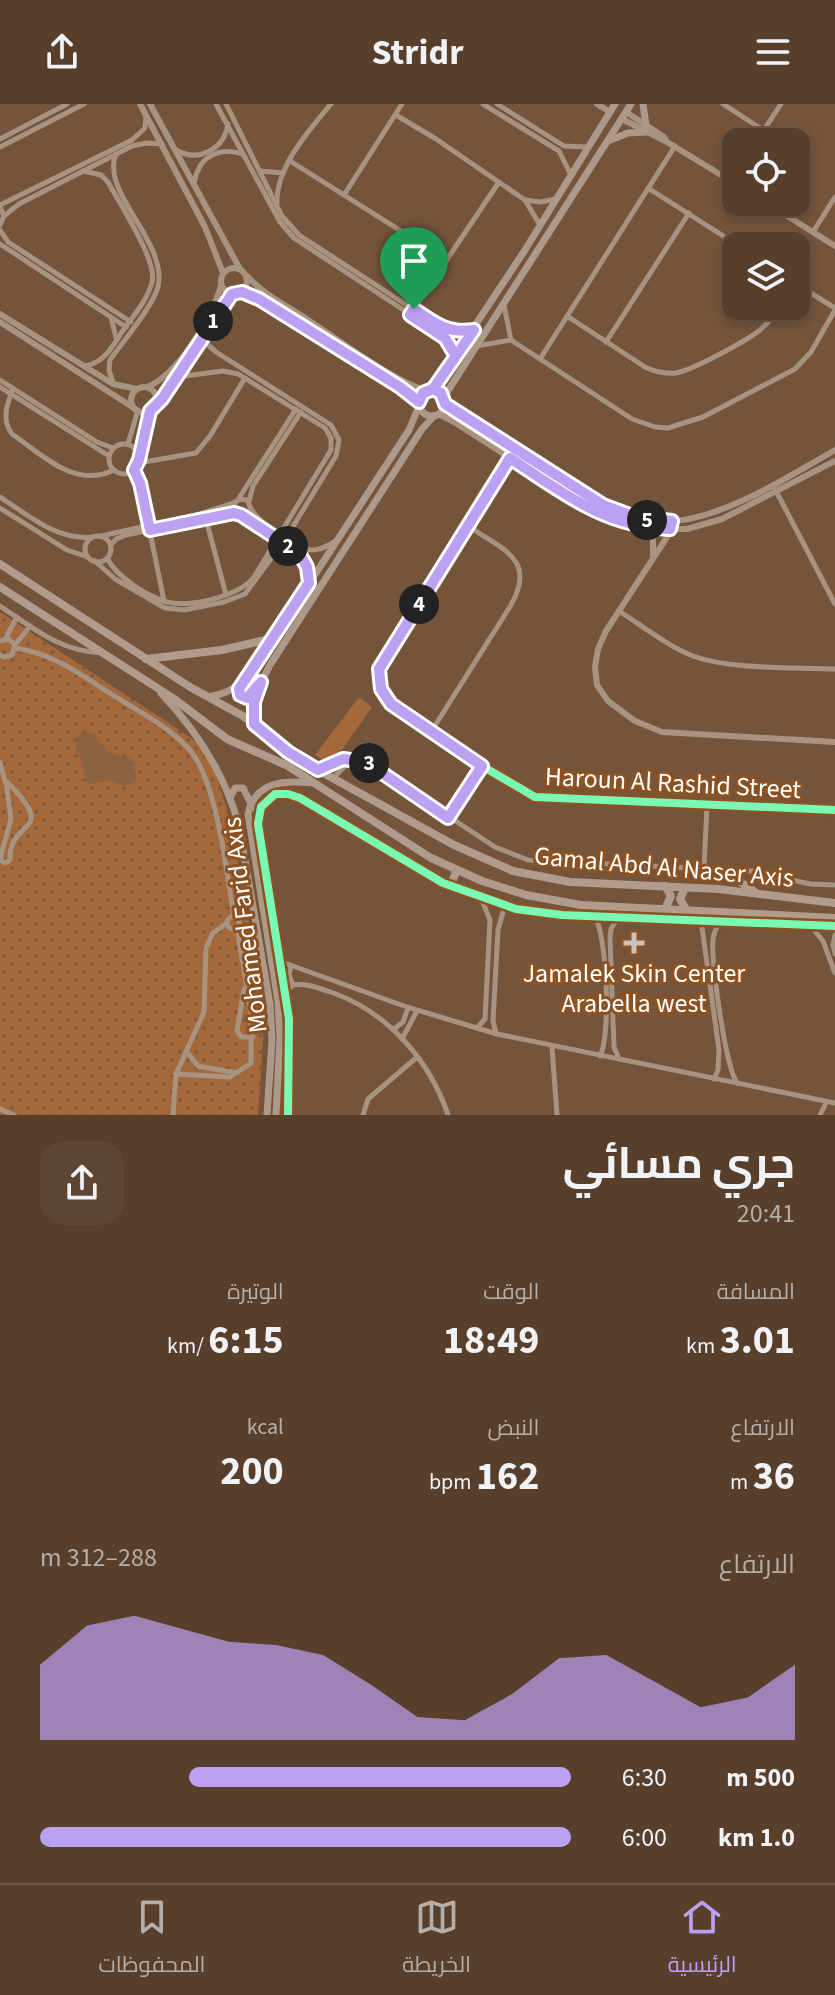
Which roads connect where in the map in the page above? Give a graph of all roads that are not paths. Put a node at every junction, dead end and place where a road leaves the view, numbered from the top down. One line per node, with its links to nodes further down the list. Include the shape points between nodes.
1 (67, 104): 17 (street)
2 (84, 104): 31 (street)
3 (140, 104): 21 (street)
4 (150, 104): 33 (street)
5 (216, 104): 22 (street)
6 (226, 104): 38 (street)
7 (328, 104): 37 (street)
8 (402, 104): 19 (street)
9 (483, 104): 29 (street)
10 (497, 104): 29 (street)
11 (597, 104): 18 (street)
12 (615, 104): 18 (main road)
13 (631, 104): 20 (main road)
14 (643, 104): 25 (main road)
15 (723, 104): 23 (street)
16 (781, 104): 24 (street)
17 (59, 106): 26 (street)
18 (610, 112): 32 (main road)
19 (396, 115): 43 (street); 46 (street)
20 (624, 115): 25 (street); 27 (main road)
21 (147, 117): 28 (street); 36 (street, via 138,136)
22 (228, 123): 33 (street, via 223,141 212,150 191,156); 35 (street)
23 (760, 128)
24 (764, 128)
25 (646, 129): 27 (main road); 30 (street)
26 (0, 139)
27 (607, 142): 69 (main road)
28 (162, 144): 34 (street, via 141,143); 63 (street)
29 (555, 145): 32 (street); 42 (street)
30 (675, 146): 41 (street); 45 (street)
31 (0, 147)
32 (588, 147): 42 (main road)
33 (173, 148): 44 (street)
34 (116, 154): 36 (street); 77 (street, via 113,174 159,272 156,293)
35 (244, 154): 44 (street, via 226,151 206,158 197,167); 71 (street, via 294,238)
36 (99, 160): 39 (street); 51 (street)
37 (290, 161): 40 (street); 46 (street)
38 (259, 170): 40 (street); 50 (street)
39 (83, 171): 53 (street); 77 (street, via 105,178 151,265 152,285)
40 (283, 173): 50 (street)
41 (722, 173)
42 (571, 175): 48 (main road)
43 (499, 182): 49 (street); 61 (street)
44 (194, 186): 62 (street)
45 (648, 188): 52 (street); 74 (street)
46 (344, 195): 61 (street)
47 (835, 197): 57 (street)
48 (557, 199): 49 (street); 55 (main road)
49 (525, 200): 55 (street)
50 (277, 205): 71 (street, via 299,235)
51 (0, 206): 53 (street)
52 (689, 213): 58 (street); 82 (street)
53 (4, 216): 56 (street)
54 (787, 216): 57 (street)
55 (540, 226): 78 (main road)
56 (0, 227): 77 (street, via 8,242)
57 (813, 232): 60 (street)
58 (722, 235)
59 (0, 244): 73 (street)
60 (835, 246)
61 (447, 260): 71 (street)
62 (240, 269): 63 (street); 64 (street)
63 (223, 273): 65 (street)
64 (247, 276): 66 (street); 94 (street, via 403,380)
65 (221, 285): 68 (street); 92 (street, via 176,365)
66 (242, 292): 68 (street); 98 (street, via 400,387)
67 (810, 293): 70 (street)
68 (232, 294): 79 (street)
69 (504, 303): 80 (street); 83 (main road)
70 (835, 309): 85 (street, via 795,369 680,426 655,427 632,419)
71 (412, 312): 78 (street, via 445,329); 84 (street, via 445,338)
72 (0, 314): 86 (street)
73 (111, 316): 77 (street); 81 (street)
74 (567, 316): 82 (street); 85 (street)
75 (770, 320): 82 (street, via 751,336 674,373 655,372)
76 (0, 322): 100 (street)
77 (130, 326): 81 (street); 90 (street, via 110,360)
78 (474, 330): 84 (main road)
79 (204, 336): 87 (street); 99 (street, via 211,348)
80 (511, 340): 83 (street); 85 (street)
81 (116, 341): 86 (street, via 100,361)
82 (606, 342)
83 (475, 347): 96 (main road)
84 (456, 356): 94 (main road)
85 (540, 359)
86 (81, 366): 90 (street)
87 (177, 377): 88 (street, via 223,371); 97 (street)
88 (245, 378): 99 (street); 110 (street, via 196,453)
89 (0, 380): 95 (street)
90 (113, 384): 93 (street)
91 (0, 387): 95 (street)
92 (147, 387): 93 (street); 97 (street, via 156,393)
93 (137, 389): 100 (street, via 132,400)
94 (429, 390): 96 (main road); 98 (main road)
95 (12, 392): 104 (street); 107 (street); 111 (street, via 6,417 12,434 72,474 97,477)
96 (444, 400): 102 (main road); 122 (street, via 595,501)
97 (156, 404): 101 (street)
98 (419, 404): 102 (main road, via 423,412); 130 (main road, via 409,430)
99 (300, 408): 116 (street); 117 (street, via 253,486); 127 (street, via 325,428 331,450); 129 (street, via 331,425 339,445)
100 (136, 409): 101 (street); 103 (street)
101 (150, 411): 106 (street)
102 (436, 415): 108 (street); 153 (main road, via 415,439)
103 (127, 444): 104 (street); 106 (street)
104 (113, 448): 107 (street)
105 (835, 450): 113 (street)
106 (139, 454): 110 (street)
107 (109, 456): 111 (street)
108 (510, 458): 122 (street, via 599,515); 124 (street, Haroun Al Rashid Street)
109 (835, 461): 114 (street)
110 (138, 463): 112 (street)
111 (114, 470): 112 (street)
112 (134, 470): 125 (street)
113 (773, 484): 114 (street); 123 (street)
114 (777, 493): 123 (street, via 706,525); 140 (street)
115 (0, 497): 128 (street, via 59,534)
116 (236, 501): 117 (street); 120 (street, via 234,509); 125 (street)
117 (249, 502): 119 (street)
118 (0, 508): 132 (street, via 67,550)
119 (251, 509): 120 (street); 127 (street)
120 (240, 515): 121 (street); 127 (street)
121 (206, 519): 125 (street); 139 (street)
122 (653, 525): 123 (street); 134 (street)
123 (671, 525): 134 (street)
124 (468, 526): 158 (street, Haroun Al Rashid Street, via 379,669 386,699); 158 (street, via 516,559 522,583)
125 (149, 528): 126 (street); 131 (street); 141 (street)
126 (101, 536): 128 (street); 131 (street)
127 (278, 536): 129 (street); 139 (street, via 248,584)
128 (92, 537): 132 (street, via 85,546)
129 (285, 541): 130 (street, via 310,550); 137 (street, via 304,559); 141 (street, via 245,594 184,610)
130 (336, 541): 137 (main road)
131 (111, 545): 133 (street)
132 (88, 557): 135 (street)
133 (107, 558): 135 (street); 141 (street, via 120,574)
134 (653, 559): 143 (street)
135 (95, 561): 141 (street, via 115,579)
136 (0, 564): 151 (main road, Gamal Abd Al Naser Axis)
137 (309, 583): 147 (main road)
138 (0, 587): 149 (main road, Gamal Abd Al Naser Axis)
139 (226, 595): 141 (street)
140 (835, 604)
141 (164, 605)
142 (0, 606): 144 (street)
143 (619, 611): 152 (street, via 709,661); 159 (street, via 598,648 596,679 605,698 635,721 671,734)
144 (17, 617): 145 (street); 146 (street)
145 (30, 626): 148 (street); 149 (street, via 62,646)
146 (2, 638): 148 (street)
147 (274, 638): 151 (main road); 154 (main road)
148 (15, 647): 150 (street, via 8,657); 186 (street, via 63,663 189,750 211,798)
149 (103, 653): 155 (main road, Gamal Abd Al Naser Axis)
150 (0, 656)
151 (146, 659): 156 (main road, Gamal Abd Al Naser Axis)
152 (835, 669)
153 (261, 682): 154 (main road, via 247,698 240,695); 157 (main road)
154 (240, 685): 156 (main road)
155 (154, 686): 166 (main road, Gamal Abd Al Naser Axis, via 227,739); 167 (main road, Mohamed Farid Axis, via 202,742)
156 (209, 697): 157 (main road, Gamal Abd Al Naser Axis)
157 (254, 724): 163 (main road, Gamal Abd Al Naser Axis)
158 (431, 732): 162 (street, Haroun Al Rashid Street)
159 (835, 742)
160 (353, 759): 163 (street); 164 (street); 172 (street, via 374,766)
161 (0, 762): 165 (street)
162 (482, 766): 169 (street, Haroun Al Rashid Street, via 541,798); 172 (street)
163 (318, 770): 164 (main road, Gamal Abd Al Naser Axis)
164 (333, 779): 178 (main road, Gamal Abd Al Naser Axis, via 454,845 521,874)
165 (5, 782): 165 (street, via 11,819 0,858 7,863 32,815)
166 (315, 783): 168 (main road, Mohamed Farid Axis, via 274,783); 174 (main road, Gamal Abd Al Naser Axis)
167 (231, 798): 168 (main road, via 234,789 242,787); 239 (main road, Mohamed Farid Axis, via 270,1004)
168 (251, 804): 171 (main road); 200 (main road, Mohamed Farid Axis, via 248,824)
169 (707, 806): 170 (street, Haroun Al Rashid Street); 173 (street)
170 (835, 810)
171 (259, 813): 177 (street, via 275,794 294,795); 201 (street)
172 (448, 818): 173 (street, via 528,860)
173 (704, 868): 175 (street)
174 (457, 870): 177 (main road); 184 (main road, Gamal Abd Al Naser Axis, via 553,901)
175 (723, 870): 176 (street); 180 (main road)
176 (835, 885)
177 (450, 886): 181 (street)
178 (665, 886): 179 (main road, Gamal Abd Al Naser Axis); 184 (main road, via 671,899)
179 (685, 888): 180 (main road, Gamal Abd Al Naser Axis); 185 (main road, via 680,899)
180 (759, 894): 182 (main road, Gamal Abd Al Naser Axis)
181 (481, 898): 183 (street); 196 (street, via 488,911)
182 (835, 903)
183 (505, 905): 187 (street); 197 (street)
184 (665, 909): 185 (main road, Gamal Abd Al Naser Axis)
185 (686, 909): 189 (main road, Gamal Abd Al Naser Axis)
186 (234, 917): 192 (street); 195 (street)
187 (595, 917): 188 (street); 203 (street)
188 (618, 918): 190 (street); 203 (street, via 610,933)
189 (835, 918)
190 (701, 920): 191 (street); 204 (street)
191 (720, 921): 193 (street); 204 (street, via 713,941)
192 (227, 923): 195 (street, via 230,929); 222 (street, via 213,933 206,948 205,1007)
193 (810, 925): 194 (street); 205 (street, via 820,934)
194 (835, 926)
195 (237, 928): 206 (street)
196 (489, 934): 197 (street); 212 (street)
197 (498, 934): 213 (street)
198 (835, 935): 199 (street)
199 (835, 954)
200 (271, 957): 201 (street); 209 (main road, Mohamed Farid Axis)
201 (280, 962): 202 (street); 208 (street)
202 (291, 966): 207 (street); 210 (street)
203 (607, 971): 219 (street); 220 (street)
204 (713, 972): 226 (street); 227 (street)
205 (835, 973)
206 (245, 980): 217 (street); 217 (street, via 237,1031 241,1037)
207 (293, 985): 208 (street); 214 (street, via 313,986 352,1001)
208 (285, 992): 209 (street); 235 (street)
209 (278, 1001): 234 (main road, Mohamed Farid Axis)
210 (408, 1008): 211 (street); 214 (street)
211 (417, 1011): 215 (street); 218 (street)
212 (485, 1019): 213 (street); 215 (street)
213 (493, 1021): 216 (street)
214 (394, 1029): 218 (street)
215 (476, 1029): 216 (street)
216 (497, 1034): 221 (street)
217 (253, 1037): 228 (street, via 251,1063)
218 (402, 1039): 224 (street)
219 (606, 1044): 220 (street); 223 (street)
220 (614, 1045): 225 (street)
221 (552, 1047): 223 (street); 244 (street)
222 (187, 1052): 228 (street, via 198,1066); 229 (street)
223 (600, 1056): 225 (street)
224 (416, 1058): 242 (street, via 368,1099); 243 (street)
225 (619, 1060): 230 (street)
226 (719, 1065): 227 (street); 230 (street)
227 (729, 1066): 231 (street)
228 (237, 1073): 229 (street, via 227,1078)
229 (176, 1074): 238 (street)
230 (714, 1079): 231 (street)
231 (737, 1083): 232 (street)
232 (827, 1102): 233 (street); 245 (street)
233 (835, 1103)
234 (277, 1104): 235 (main road); 240 (main road, Mohamed Farid Axis)
235 (288, 1104): 241 (street)
236 (0, 1109): 237 (street)
237 (14, 1115)
238 (173, 1115)
239 (267, 1115)
240 (276, 1115)
241 (288, 1115)
242 (363, 1115)
243 (448, 1115)
244 (557, 1115)
245 (820, 1115)

